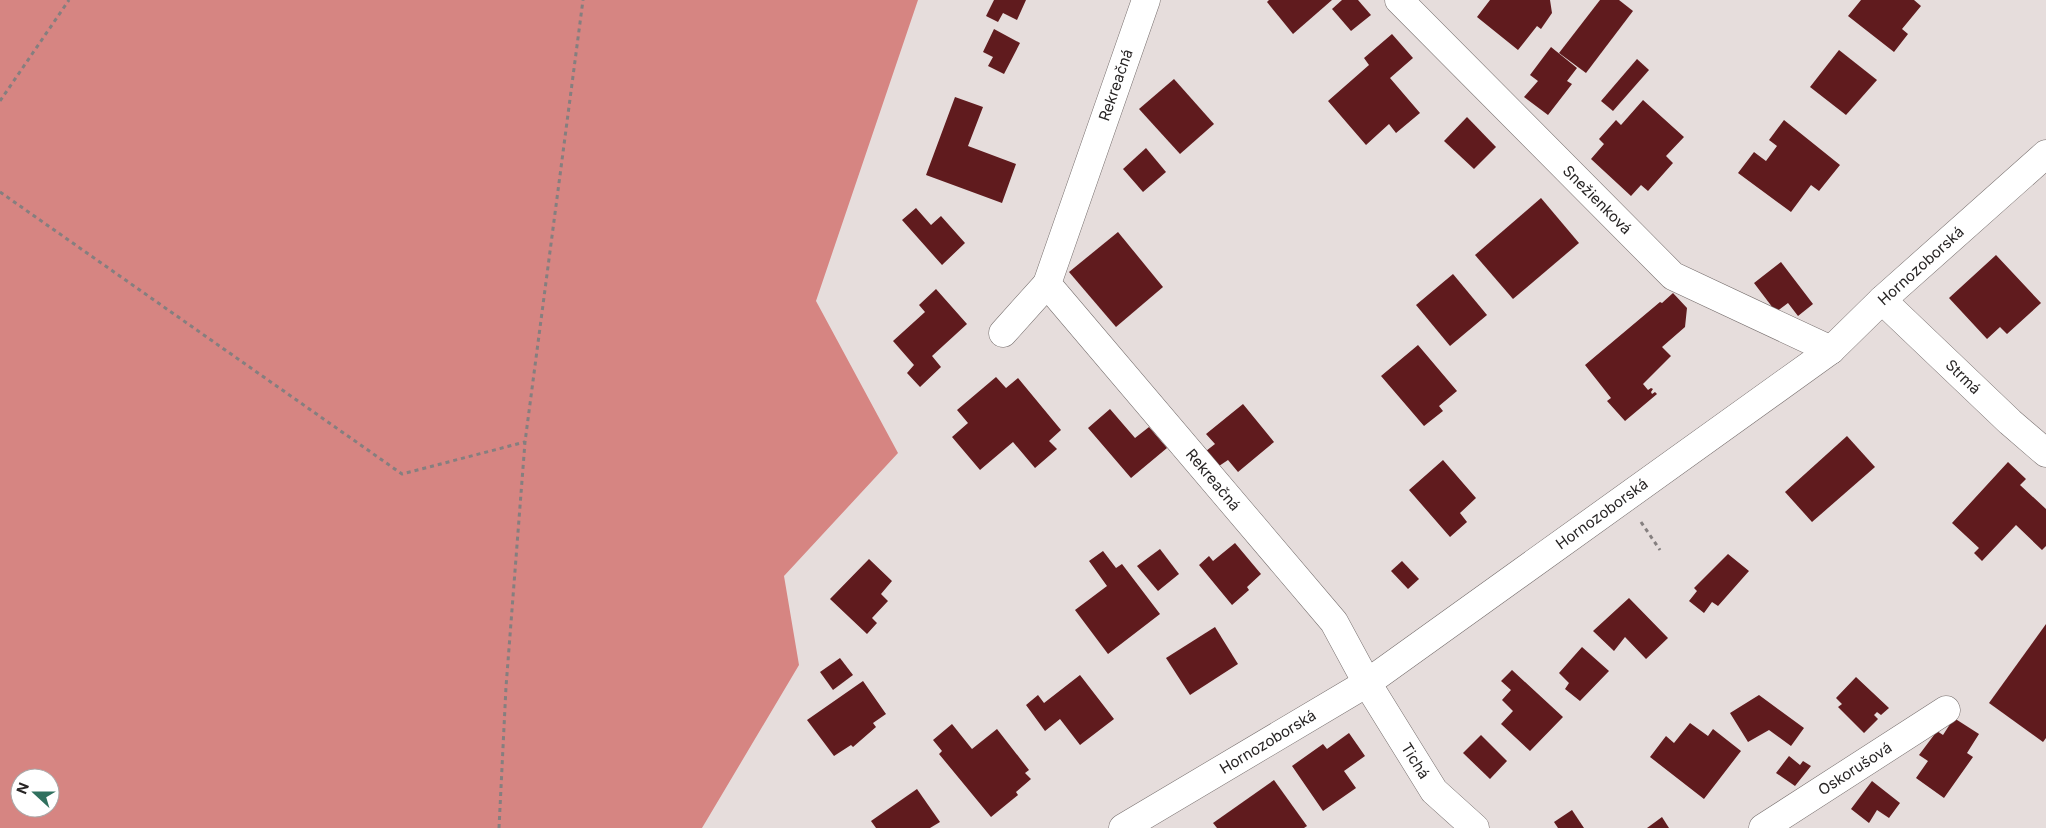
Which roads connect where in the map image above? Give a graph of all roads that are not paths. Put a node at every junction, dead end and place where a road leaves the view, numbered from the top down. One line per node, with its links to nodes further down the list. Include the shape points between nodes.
1 (1146, 0): 4 (street, Rekreačná)
2 (1399, 0): 7 (street, Snežienková, via 1673,276)
3 (2046, 154): 5 (street, Hornozoborská)
4 (1047, 284): 6 (street, Rekreačná); 9 (street, Rekreačná, via 1334,622)
5 (1882, 300): 7 (street, Hornozoborská); 8 (street, Strmá)
6 (1003, 333)
7 (1831, 350): 9 (street, Hornozoborská)
8 (2046, 452)
9 (1367, 684): 11 (street, Hornozoborská); 12 (street, Tichá, via 1434,791)
10 (1946, 710): 13 (street, Oskorušová)
11 (1123, 828)
12 (1474, 828)
13 (1763, 828)

